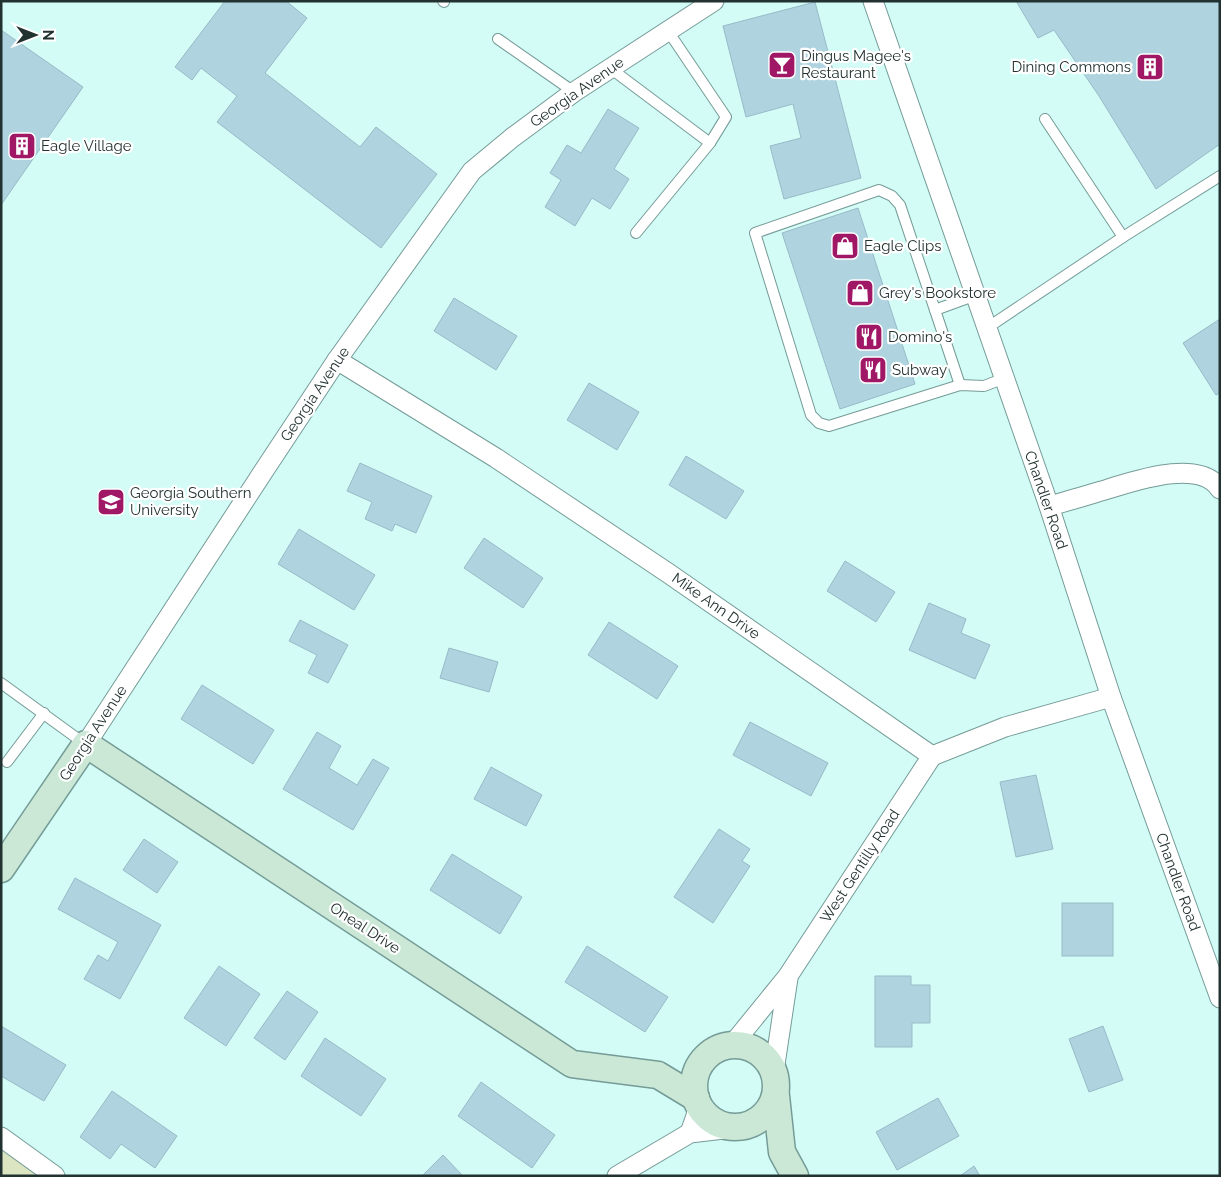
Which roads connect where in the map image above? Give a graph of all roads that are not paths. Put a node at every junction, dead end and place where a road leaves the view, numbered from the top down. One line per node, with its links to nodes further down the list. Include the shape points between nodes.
1 (714, 1): 3 (street, Georgia Avenue)
2 (873, 1): 12 (street, Chandler Road)
3 (668, 31): 5 (street, Georgia Avenue); 8 (lane, via 726,117)
4 (498, 39): 6 (lane)
5 (610, 68): 6 (street, Georgia Avenue); 8 (lane)
6 (574, 92): 15 (street, Georgia Avenue, via 472,171)
7 (1045, 119): 11 (lane)
8 (710, 143): 10 (lane)
9 (1220, 176): 11 (lane)
10 (636, 233)
11 (1123, 237): 14 (lane)
12 (976, 296): 13 (lane); 14 (street, Chandler Road)
13 (935, 310): 17 (lane); 17 (lane, via 900,205 892,196 879,190 755,234 812,415 819,423 829,426)
14 (987, 328): 16 (street, Chandler Road)
15 (337, 360): 23 (street, Georgia Avenue); 24 (street, Mike Ann Drive, via 496,458)
16 (1005, 378): 17 (lane, via 984,386); 19 (street, Chandler Road)
17 (960, 385)
18 (1220, 489): 19 (street, via 1205,477 1184,473 1153,476)
19 (1049, 506): 21 (street, Chandler Road)
20 (1, 683): 22 (lane)
21 (1111, 697): 24 (street, via 1005,727); 28 (street, Chandler Road)
22 (44, 713): 23 (lane); 25 (lane)
23 (86, 744): 26 (street, Georgia Avenue); 32 (street, Oneal Drive, via 572,1064)
24 (932, 756): 27 (street, West Gentilly Road)
25 (7, 762)
26 (1, 869)
27 (788, 976): 29 (street, West Gentilly Road); 31 (street, West Gentilly Road)
28 (1220, 998)
29 (732, 1044): 30 (street, West Gentilly Road); 31 (street, via 757,1051)
30 (708, 1054): 32 (street); 34 (street, via 695,1076)
31 (774, 1071): 33 (street, West Gentilly Road)
32 (658, 1075): 34 (street, Oneal Drive)
33 (776, 1096): 35 (street, via 770,1110 760,1120); 38 (street, West Gentilly Road)
34 (697, 1101): 35 (street, West Gentilly Road, via 706,1116 718,1124); 36 (street)
35 (740, 1127): 36 (street); 38 (street, West Gentilly Road)
36 (690, 1133): 40 (street)
37 (1, 1137): 39 (street)
38 (782, 1152): 41 (street, West Gentilly Road)
39 (55, 1176)
40 (617, 1176)
41 (795, 1176)

